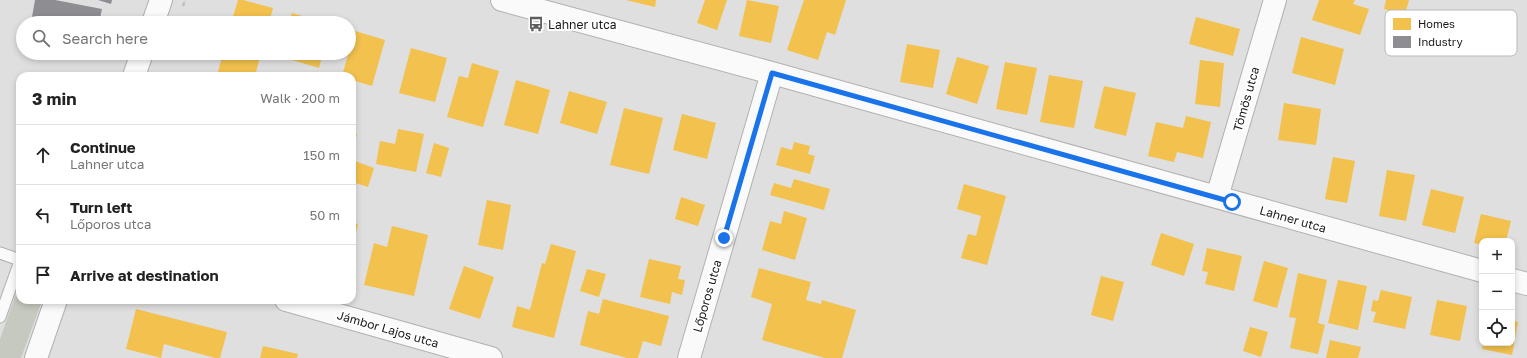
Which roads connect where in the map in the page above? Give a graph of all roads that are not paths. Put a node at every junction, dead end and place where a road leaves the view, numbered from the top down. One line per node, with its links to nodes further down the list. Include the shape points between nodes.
1 (161, 0): 4 (street)
2 (502, 0): 7 (street, Lahner utca)
3 (1275, 0): 8 (street, Tömös utca)
4 (155, 16)
5 (140, 60): 6 (street)
6 (135, 72)
7 (772, 73): 8 (street, Lahner utca); 20 (street, Lőporos utca)
8 (1217, 197): 11 (street, Lahner utca)
9 (0, 253): 10 (lane)
10 (16, 259)
11 (1479, 271)
12 (16, 272): 17 (lane)
13 (1515, 281): 14 (street)
14 (1527, 284)
15 (55, 304): 18 (street)
16 (300, 304): 19 (street, Jámbor Lajos utca)
17 (0, 317)
18 (36, 358)
19 (491, 358)
20 (690, 358)

